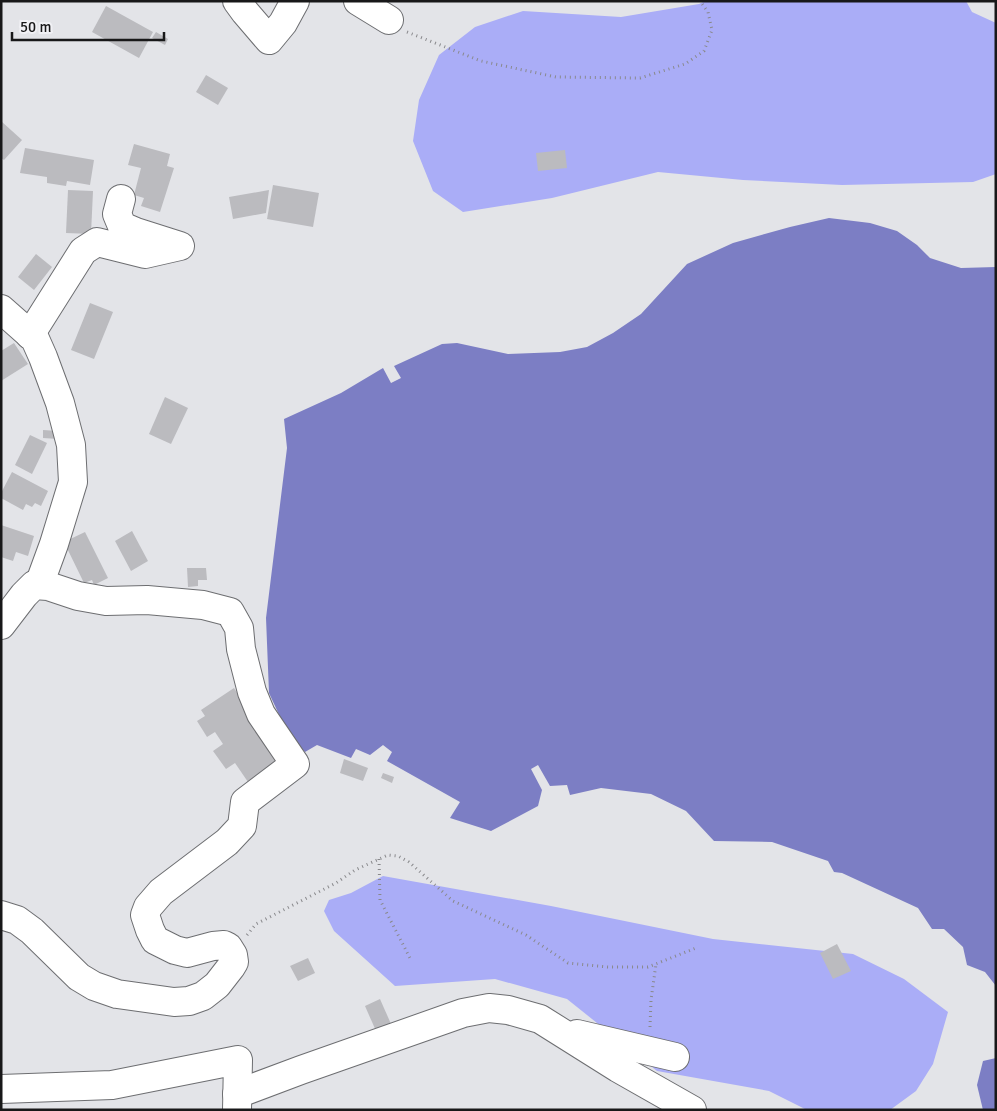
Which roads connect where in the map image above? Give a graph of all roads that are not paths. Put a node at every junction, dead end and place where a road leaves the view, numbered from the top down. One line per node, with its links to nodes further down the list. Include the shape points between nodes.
1 (237, 1): 2 (street, via 269,40 283,24)
2 (295, 1)
3 (358, 1): 4 (street)
4 (389, 20)
5 (121, 199): 7 (street, via 117,214 122,226 180,246 145,254 97,242 83,250)
6 (1, 309): 7 (street)
7 (30, 335): 8 (street, via 43,357 60,404 71,445 73,482)
8 (39, 586): 9 (street, via 34,585 24,595); 10 (street, via 106,601 147,600 203,605 230,612 239,628 252,692 261,714 295,764 245,802 242,826 227,842 161,892 148,907 145,915 156,940 175,950 187,953 213,946 228,947 234,962 231,968 203,996 174,1002 117,994 94,986 78,977 32,931 17,920)
9 (1, 625)
10 (1, 915)
11 (558, 1030): 12 (street); 14 (street, via 540,1019 508,1010 489,1008 463,1013 301,1070); 15 (street)
12 (666, 1054)
13 (1, 1089): 14 (street, via 112,1084 238,1060)
14 (237, 1102)
15 (692, 1110)

